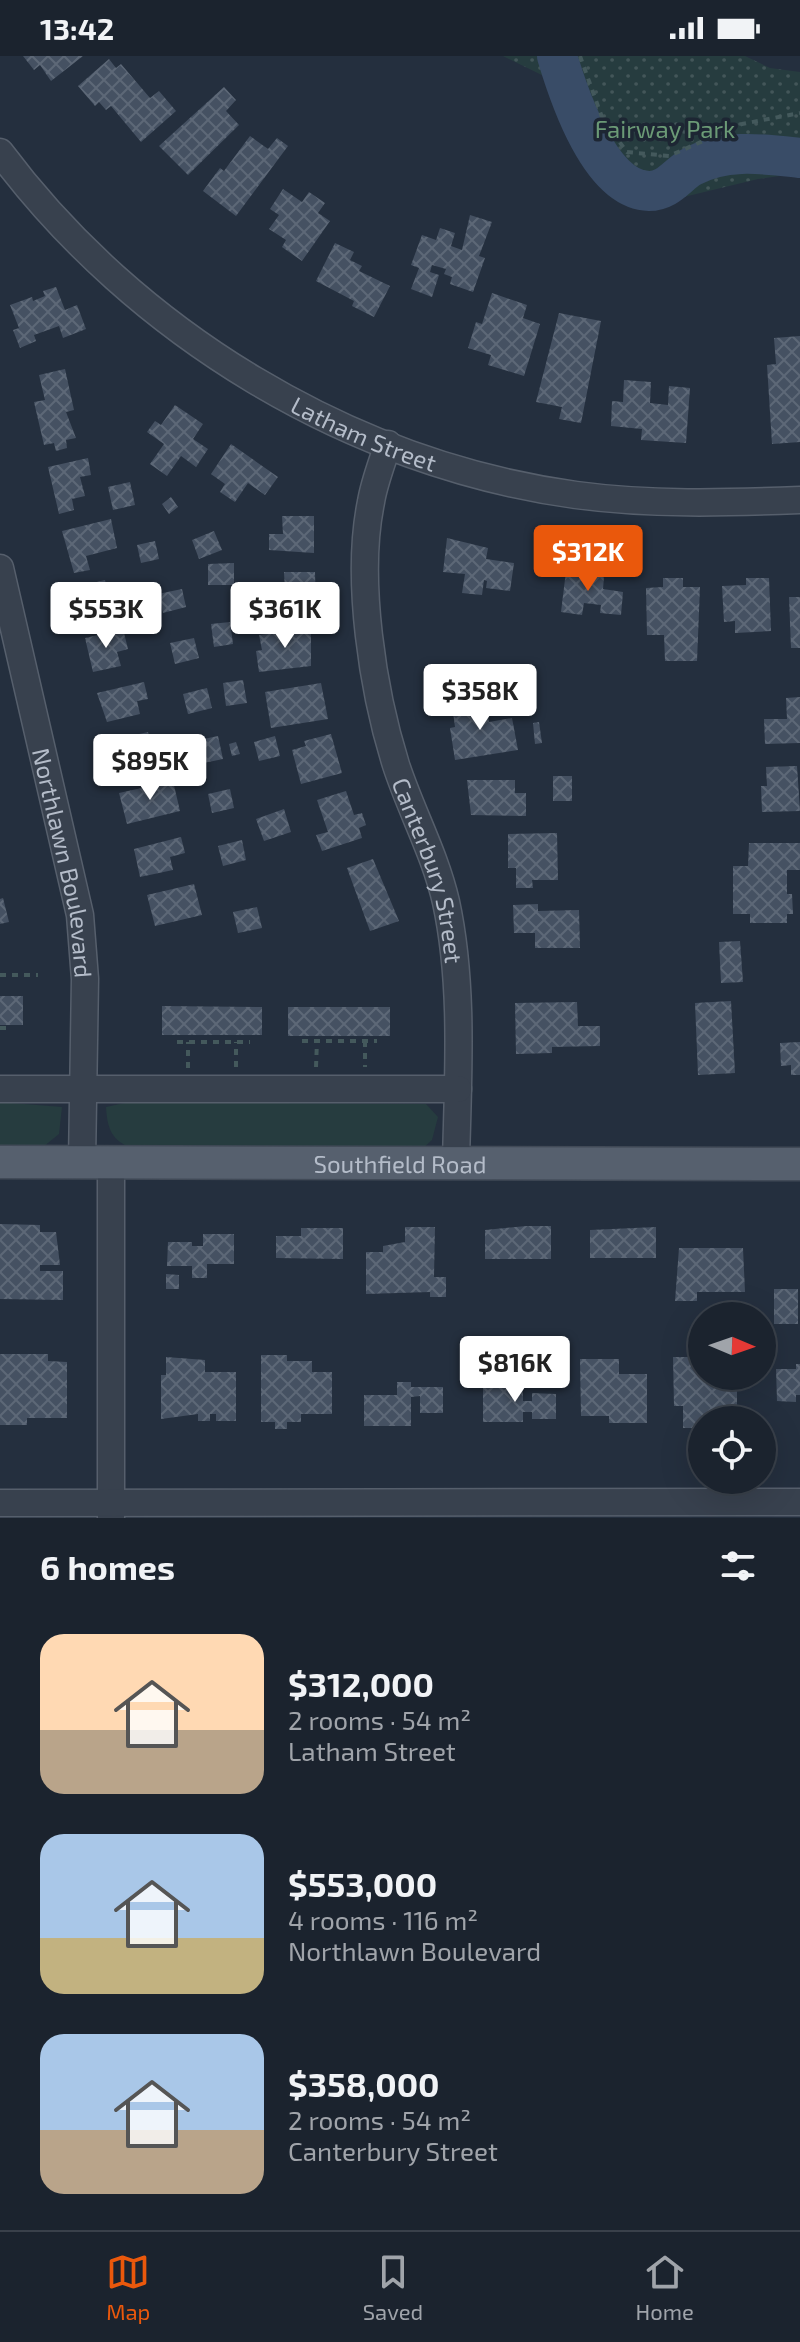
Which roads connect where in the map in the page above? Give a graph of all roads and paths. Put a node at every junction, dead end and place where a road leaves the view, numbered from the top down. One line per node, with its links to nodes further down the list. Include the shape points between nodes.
1 (580, 56): 2 (path, via 603,120 627,152 669,156 742,124)
2 (800, 113)
3 (4, 166): 4 (street, Latham Street, via 108,272 189,337 271,389)
4 (388, 444): 5 (street, Latham Street, via 475,473 573,495 667,503); 25 (street, Canterbury Street, via 370,504 368,614 373,665 397,767 445,899 453,951)
5 (800, 500)
6 (0, 568): 23 (street, Northlawn Boulevard, via 80,915)
7 (0, 975): 8 (path)
8 (38, 975)
9 (0, 1028): 10 (path)
10 (9, 1028)
11 (302, 1041): 12 (path)
12 (317, 1041): 13 (path); 21 (path)
13 (365, 1041): 14 (path); 22 (path)
14 (377, 1041)
15 (177, 1042): 16 (path)
16 (188, 1042): 17 (path); 19 (path)
17 (236, 1042): 18 (path); 20 (path)
18 (250, 1042)
19 (188, 1075)
20 (236, 1075)
21 (316, 1075)
22 (365, 1075)
23 (84, 1088): 24 (street); 25 (street); 28 (street, Northlawn Boulevard)
24 (0, 1089)
25 (458, 1089): 26 (street, Canterbury Street)
26 (456, 1161): 28 (main road, Southfield Road); 29 (main road, Southfield Road)
27 (0, 1162): 28 (main road, Southfield Road)
28 (96, 1162): 32 (street, Northlawn Boulevard)
29 (800, 1164)
30 (800, 1502): 32 (street)
31 (0, 1503): 32 (street)
32 (111, 1510)

